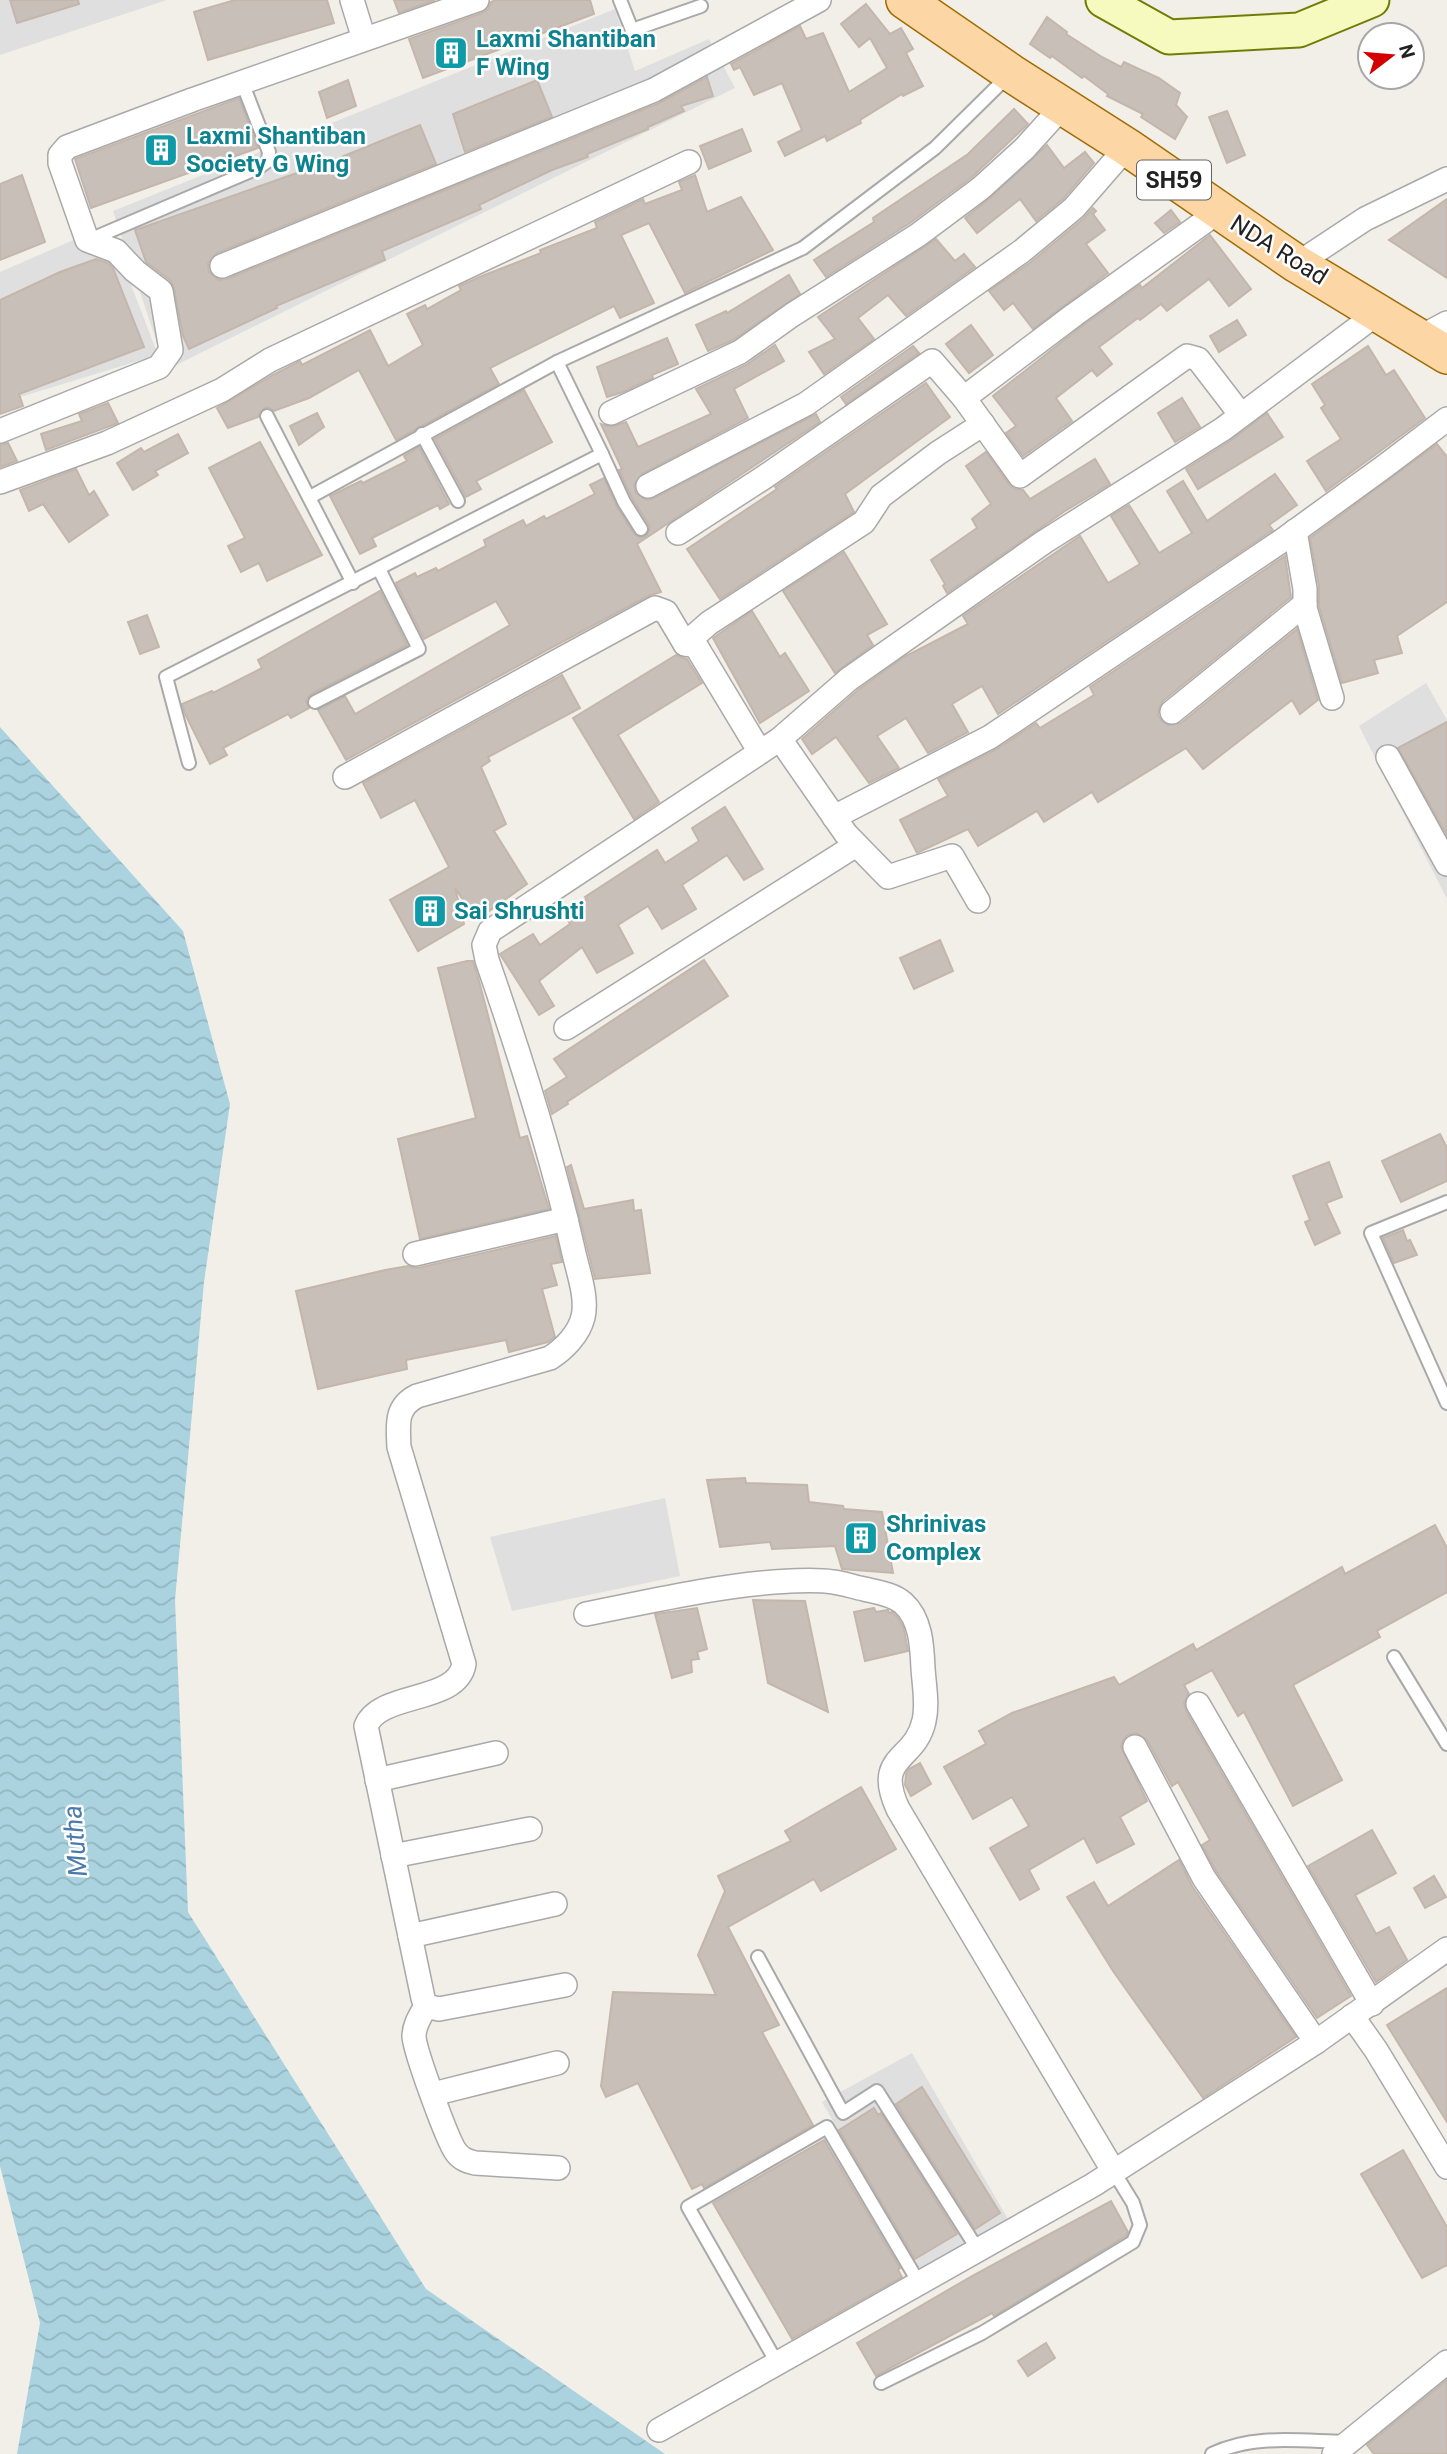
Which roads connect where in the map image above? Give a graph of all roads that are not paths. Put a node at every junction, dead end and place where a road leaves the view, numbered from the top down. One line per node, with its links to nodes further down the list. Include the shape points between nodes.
1 (352, 0): 9 (street)
2 (477, 0): 9 (street)
3 (620, 0): 8 (lane, via 632,30)
4 (819, 0): 19 (street, via 654,90)
5 (905, 0): 10 (main road, NDA Road / SH59)
6 (1103, 0): 7 (street, via 1169,37 1299,30)
7 (1372, 0)
8 (701, 6)
9 (364, 39): 11 (street)
10 (1011, 72): 12 (main road, NDA Road / SH59); 22 (lane, via 934,148 803,248)
11 (242, 82): 17 (lane, via 268,160); 17 (street, via 67,147 60,163)
12 (1063, 106): 13 (main road, NDA Road / SH59); 24 (street, via 981,188 918,235 740,352)
13 (1127, 147): 16 (main road, NDA Road / SH59); 33 (street, via 1074,208 1022,251 806,404)
14 (689, 162): 32 (street, via 270,360 222,390 107,443)
15 (1447, 179): 18 (street, via 1365,219)
16 (1218, 212): 18 (main road, NDA Road / SH59); 23 (street)
17 (87, 240): 29 (street, via 116,251 160,291 171,350 159,367)
18 (1297, 264): 20 (main road, NDA Road / SH59)
19 (222, 266)
20 (1379, 312): 21 (main road, NDA Road / SH59); 25 (street)
21 (1438, 339)
22 (556, 362): 30 (lane); 31 (lane)
23 (964, 398): 28 (street); 38 (street, via 932,361)
24 (611, 413)
25 (1241, 415): 28 (street, via 1198,359 1187,356 1020,476); 46 (street, via 1044,542 849,679)
26 (267, 416): 34 (lane)
27 (1447, 419): 37 (street)
28 (983, 424): 42 (street, via 881,496 864,522 709,623)
29 (0, 431)
30 (422, 434): 34 (lane); 35 (lane)
31 (601, 454): 36 (lane); 39 (lane)
32 (0, 482)
33 (648, 486)
34 (310, 497): 40 (lane)
35 (458, 501)
36 (641, 529)
37 (1295, 531): 41 (street); 51 (street, via 990,737)
38 (678, 533)
39 (379, 569): 40 (lane); 44 (lane, via 419,649)
40 (353, 583): 49 (lane, via 166,677)
41 (1305, 604): 43 (street); 45 (street)
42 (685, 645): 47 (street, via 696,646); 50 (street, via 666,612 655,608)
43 (1332, 698)
44 (315, 702)
45 (1172, 712)
46 (780, 738): 47 (street); 51 (street)
47 (760, 752): 57 (street, via 490,931 484,945)
48 (1388, 757): 53 (street)
49 (189, 763)
50 (345, 777)
51 (834, 817): 52 (street)
52 (856, 845): 54 (street, via 888,877 952,856); 55 (street)
53 (1447, 864)
54 (978, 901)
55 (566, 1028)
56 (1447, 1202): 59 (lane, via 1371,1233)
57 (566, 1219): 58 (street); 67 (street, via 583,1294 583,1317 572,1339 550,1358 417,1396 398,1416 399,1447 464,1664 451,1683 369,1718 367,1740)
58 (415, 1254)
59 (1447, 1403)
60 (586, 1614): 82 (street, via 730,1585 802,1581 831,1581 902,1602 917,1626 926,1711 919,1734 888,1780 890,1791)
61 (1394, 1657): 63 (lane)
62 (1198, 1704): 76 (street)
63 (1442, 1725): 64 (lane)
64 (1447, 1744)
65 (1135, 1747): 77 (street, via 1204,1878)
66 (496, 1753): 67 (street)
67 (377, 1780): 69 (street)
68 (530, 1829): 69 (street)
69 (393, 1856): 71 (street)
70 (555, 1904): 71 (street)
71 (410, 1936): 75 (street)
72 (1447, 1950): 76 (street)
73 (758, 1956): 83 (lane, via 844,2112 877,2091)
74 (565, 1985): 75 (street, via 439,2010)
75 (426, 2006): 79 (street, via 414,2035)
76 (1362, 2010): 77 (street); 80 (street, via 1376,2050)
77 (1316, 2042): 82 (street)
78 (557, 2063): 79 (street)
79 (433, 2094): 81 (street, via 449,2140 464,2160)
80 (1447, 2167)
81 (558, 2168)
82 (1114, 2172): 83 (street); 87 (lane, via 1140,2225 1133,2242 982,2333)
83 (978, 2250): 84 (street)
84 (919, 2283): 86 (street); 86 (lane, via 827,2127 688,2207)
85 (1447, 2362): 89 (street)
86 (777, 2363): 88 (street)
87 (881, 2383)
88 (659, 2430)
89 (1347, 2450): 90 (lane, via 1264,2440 1243,2442)
90 (1212, 2454)

